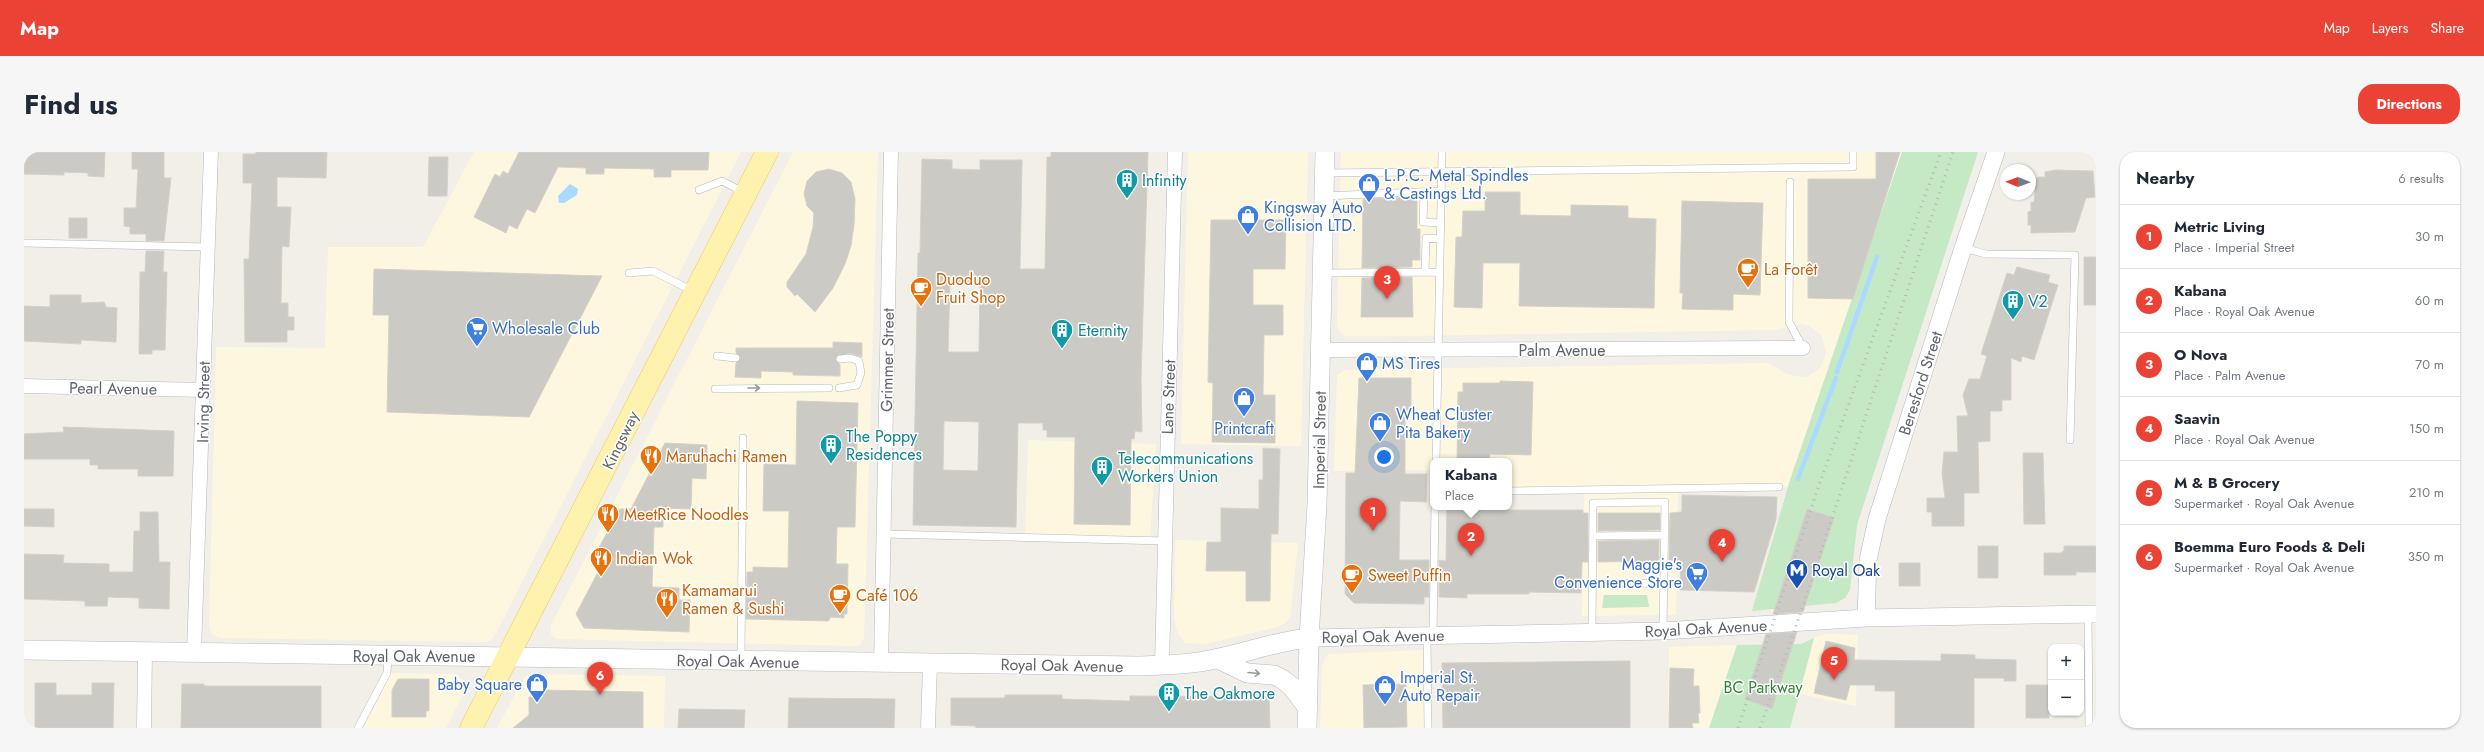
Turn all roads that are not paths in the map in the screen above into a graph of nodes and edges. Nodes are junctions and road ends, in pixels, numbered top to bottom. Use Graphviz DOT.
graph roads {
  1 [pos="211,152"];
  2 [pos="767,152"];
  3 [pos="891,152"];
  4 [pos="1175,152"];
  5 [pos="1325,152"];
  6 [pos="1442,152"];
  7 [pos="1853,152"];
  8 [pos="1996,152"];
  9 [pos="1324,172"];
  10 [pos="1441,172"];
  11 [pos="1790,182"];
  12 [pos="699,190"];
  13 [pos="1441,191"];
  14 [pos="1424,192"];
  15 [pos="746,193"];
  16 [pos="1324,196"];
  17 [pos="1440,223"];
  18 [pos="1440,239"];
  19 [pos="24,243"];
  20 [pos="208,247"];
  21 [pos="1963,248"];
  22 [pos="1322,272"];
  23 [pos="1425,272"];
  24 [pos="1440,272"];
  25 [pos="630,273"];
  26 [pos="695,292"];
  27 [pos="1803,348"];
  28 [pos="1321,350"];
  29 [pos="1438,351"];
  30 [pos="717,356"];
  31 [pos="736,358"];
  32 [pos="840,359"];
  33 [pos="24,386"];
  34 [pos="828,388"];
  35 [pos="840,388"];
  36 [pos="715,389"];
  37 [pos="203,390"];
  38 [pos="743,438"];
  39 [pos="2070,440"];
  40 [pos="1436,458"];
  41 [pos="1779,487"];
  42 [pos="1512,490"];
  43 [pos="1435,510"];
  44 [pos="883,534"];
  45 [pos="1664,535"];
  46 [pos="1593,536"];
  47 [pos="1165,542"];
  48 [pos="1664,583"];
  49 [pos="1592,584"];
  50 [pos="2092,614"];
  51 [pos="1866,618"];
  52 [pos="1663,631"];
  53 [pos="1592,632"];
  54 [pos="1430,634"];
  55 [pos="1309,638"];
  56 [pos="24,650"];
  57 [pos="145,652"];
  58 [pos="194,652"];
  59 [pos="388,657"];
  60 [pos="508,657"];
  61 [pos="1218,659"];
  62 [pos="741,661"];
  63 [pos="881,664"];
  64 [pos="930,664"];
  65 [pos="1162,665"];
  66 [pos="1307,707"];
  67 [pos="144,728"];
  68 [pos="358,728"];
  69 [pos="471,728"];
  70 [pos="928,728"];
  71 [pos="1307,728"];
  72 [pos="1428,728"];
  73 [pos="2089,728"];
  1 -- 20 [label="street, Irving Street"];
  2 -- 15 [label="main road, Kingsway"];
  3 -- 44 [label="street, Grimmer Street"];
  4 -- 47 [label="street, Lane Street"];
  5 -- 9 [label="main road, Imperial Street"];
  6 -- 10 [label="lane"];
  7 -- 10 [label="lane"];
  8 -- 21 [label="street, Beresford Street"];
  9 -- 10 [label="lane"];
  9 -- 16 [label="main road, Imperial Street"];
  10 -- 13 [label="lane"];
  11 -- 27 [label="lane"];
  12 -- 15 [label="lane"];
  13 -- 14 [label="lane"];
  13 -- 17 [label="lane"];
  14 -- 16 [label="lane"];
  14 -- 17 [label="lane"];
  15 -- 26 [label="main road, Kingsway"];
  16 -- 22 [label="main road, Imperial Street"];
  17 -- 18 [label="lane"];
  18 -- 23 [label="lane"];
  18 -- 24 [label="lane"];
  19 -- 20 [label="lane"];
  20 -- 37 [label="street, Irving Street"];
  21 -- 39 [label="lane"];
  21 -- 51 [label="street, Beresford Street"];
  22 -- 23 [label="lane"];
  22 -- 28 [label="main road, Imperial Street"];
  23 -- 24 [label="lane"];
  24 -- 29 [label="lane"];
  25 -- 26 [label="lane"];
  26 -- 60 [label="main road, Kingsway"];
  27 -- 29 [label="street, Palm Avenue"];
  28 -- 29 [label="street, Palm Avenue"];
  28 -- 55 [label="main road, Imperial Street"];
  29 -- 40 [label="lane"];
  30 -- 31 [label="lane"];
  32 -- 35 [label="lane"];
  33 -- 37 [label="street, Pearl Avenue"];
  36 -- 34 [label="lane, one-way"];
  37 -- 58 [label="street, Irving Street"];
  38 -- 62 [label="lane"];
  41 -- 42 [label="lane"];
  43 -- 54 [label="lane"];
  44 -- 47 [label="lane"];
  44 -- 63 [label="street, Grimmer Street"];
  45 -- 46 [label="lane"];
  45 -- 46 [label="lane"];
  45 -- 48 [label="lane"];
  46 -- 49 [label="lane"];
  47 -- 65 [label="street, Lane Street"];
  48 -- 49 [label="lane"];
  48 -- 52 [label="lane"];
  49 -- 53 [label="lane"];
  50 -- 51 [label="street, Royal Oak Avenue"];
  50 -- 73 [label="lane"];
  51 -- 52 [label="street, Royal Oak Avenue"];
  52 -- 53 [label="street, Royal Oak Avenue"];
  53 -- 54 [label="street, Royal Oak Avenue"];
  54 -- 55 [label="street, Royal Oak Avenue"];
  54 -- 72 [label="lane"];
  55 -- 61 [label="main road, Royal Oak Avenue"];
  55 -- 66 [label="main road, Imperial Street"];
  56 -- 57 [label="main road, Royal Oak Avenue"];
  57 -- 58 [label="main road, Royal Oak Avenue"];
  57 -- 67 [label="street"];
  58 -- 59 [label="main road, Royal Oak Avenue"];
  59 -- 60 [label="main road, Royal Oak Avenue"];
  59 -- 68 [label="lane"];
  60 -- 62 [label="main road, Royal Oak Avenue"];
  60 -- 69 [label="main road, Kingsway"];
  61 -- 65 [label="main road, Royal Oak Avenue"];
  61 -- 66 [label="main road, one-way"];
  62 -- 63 [label="main road, Royal Oak Avenue"];
  63 -- 64 [label="main road, Royal Oak Avenue"];
  64 -- 65 [label="main road, Royal Oak Avenue"];
  64 -- 70 [label="street"];
  66 -- 71 [label="main road, Imperial Street"];
}
